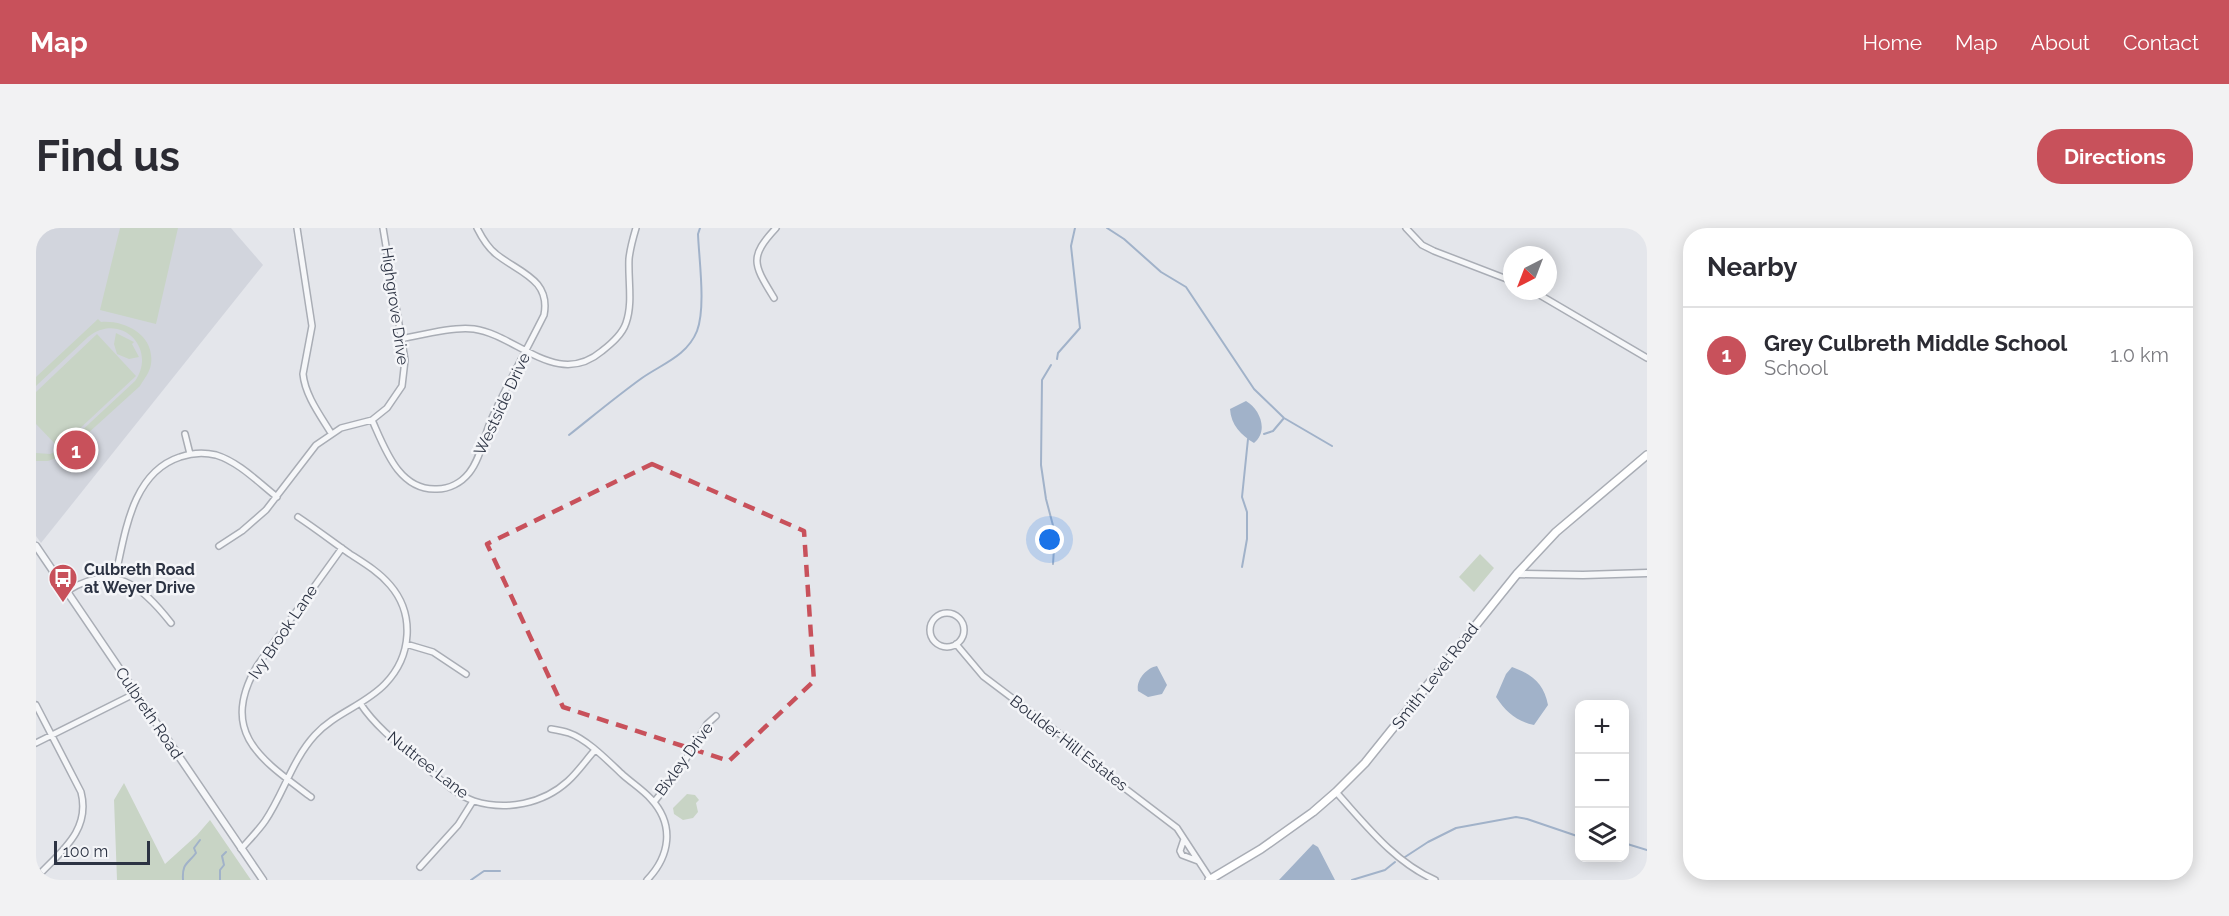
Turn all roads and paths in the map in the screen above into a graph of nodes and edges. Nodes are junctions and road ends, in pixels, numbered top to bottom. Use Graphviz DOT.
graph roads {
  1 [pos="297,228"];
  2 [pos="383,228"];
  3 [pos="477,228"];
  4 [pos="636,228"];
  5 [pos="776,228"];
  6 [pos="1406,228"];
  7 [pos="1503,278"];
  8 [pos="774,298"];
  9 [pos="1548,300"];
  10 [pos="401,339"];
  11 [pos="525,352"];
  12 [pos="1647,358"];
  13 [pos="372,420"];
  14 [pos="331,433"];
  15 [pos="185,434"];
  16 [pos="190,454"];
  17 [pos="1647,455"];
  18 [pos="277,497"];
  19 [pos="298,516"];
  20 [pos="36,546"];
  21 [pos="219,546"];
  22 [pos="342,548"];
  23 [pos="1647,573"];
  24 [pos="1517,574"];
  25 [pos="115,578"];
  26 [pos="67,591"];
  27 [pos="171,623"];
  28 [pos="406,644"];
  29 [pos="956,644"];
  30 [pos="466,674"];
  31 [pos="136,693"];
  32 [pos="360,703"];
  33 [pos="36,705"];
  34 [pos="716,716"];
  35 [pos="551,729"];
  36 [pos="52,735"];
  37 [pos="36,743"];
  38 [pos="595,750"];
  39 [pos="286,778"];
  40 [pos="1336,792"];
  41 [pos="311,797"];
  42 [pos="473,801"];
  43 [pos="654,802"];
  44 [pos="1184,839"];
  45 [pos="241,849"];
  46 [pos="1199,861"];
  47 [pos="420,867"];
  48 [pos="36,878"];
  49 [pos="263,880"];
  50 [pos="647,880"];
  51 [pos="1210,880"];
  52 [pos="1436,880"];
  1 -- 14 [label="street"];
  2 -- 10 [label="street, Highgrove Drive"];
  3 -- 11 [label="street, Westside Drive"];
  4 -- 11 [label="street"];
  5 -- 8 [label="street"];
  6 -- 7 [label="street"];
  9 -- 12 [label="street"];
  10 -- 11 [label="street"];
  10 -- 13 [label="street, Highgrove Drive"];
  11 -- 13 [label="street, Westside Drive"];
  13 -- 14 [label="street"];
  14 -- 18 [label="street"];
  15 -- 16 [label="street"];
  16 -- 18 [label="street"];
  16 -- 25 [label="street"];
  17 -- 24 [label="main road, Smith Level Road"];
  18 -- 21 [label="street"];
  19 -- 22 [label="street"];
  20 -- 26 [label="street, Culbreth Road"];
  22 -- 28 [label="street"];
  22 -- 39 [label="street, Ivy Brook Lane"];
  23 -- 24 [label="street"];
  24 -- 40 [label="main road, Smith Level Road"];
  25 -- 26 [label="street"];
  25 -- 27 [label="street"];
  26 -- 31 [label="street, Culbreth Road"];
  28 -- 30 [label="street"];
  28 -- 32 [label="street"];
  29 -- 29 [label="street, Boulder Hill Estates"];
  29 -- 44 [label="street, Boulder Hill Estates"];
  31 -- 36 [label="street"];
  31 -- 45 [label="street, Culbreth Road"];
  32 -- 39 [label="street"];
  32 -- 42 [label="street, Nuttree Lane"];
  33 -- 36 [label="street"];
  34 -- 43 [label="street, Bixley Drive"];
  35 -- 38 [label="street"];
  36 -- 37 [label="street"];
  36 -- 48 [label="street"];
  38 -- 42 [label="street, Nuttree Lane"];
  38 -- 43 [label="street"];
  39 -- 41 [label="street, Ivy Brook Lane"];
  39 -- 45 [label="street"];
  40 -- 51 [label="main road, Smith Level Road"];
  40 -- 52 [label="street"];
  42 -- 47 [label="street"];
  43 -- 50 [label="street"];
  44 -- 46 [label="street, Boulder Hill Estates"];
  44 -- 46 [label="street, Boulder Hill Estates"];
  45 -- 49 [label="street, Culbreth Road"];
  46 -- 51 [label="street, Boulder Hill Estates"];
}
